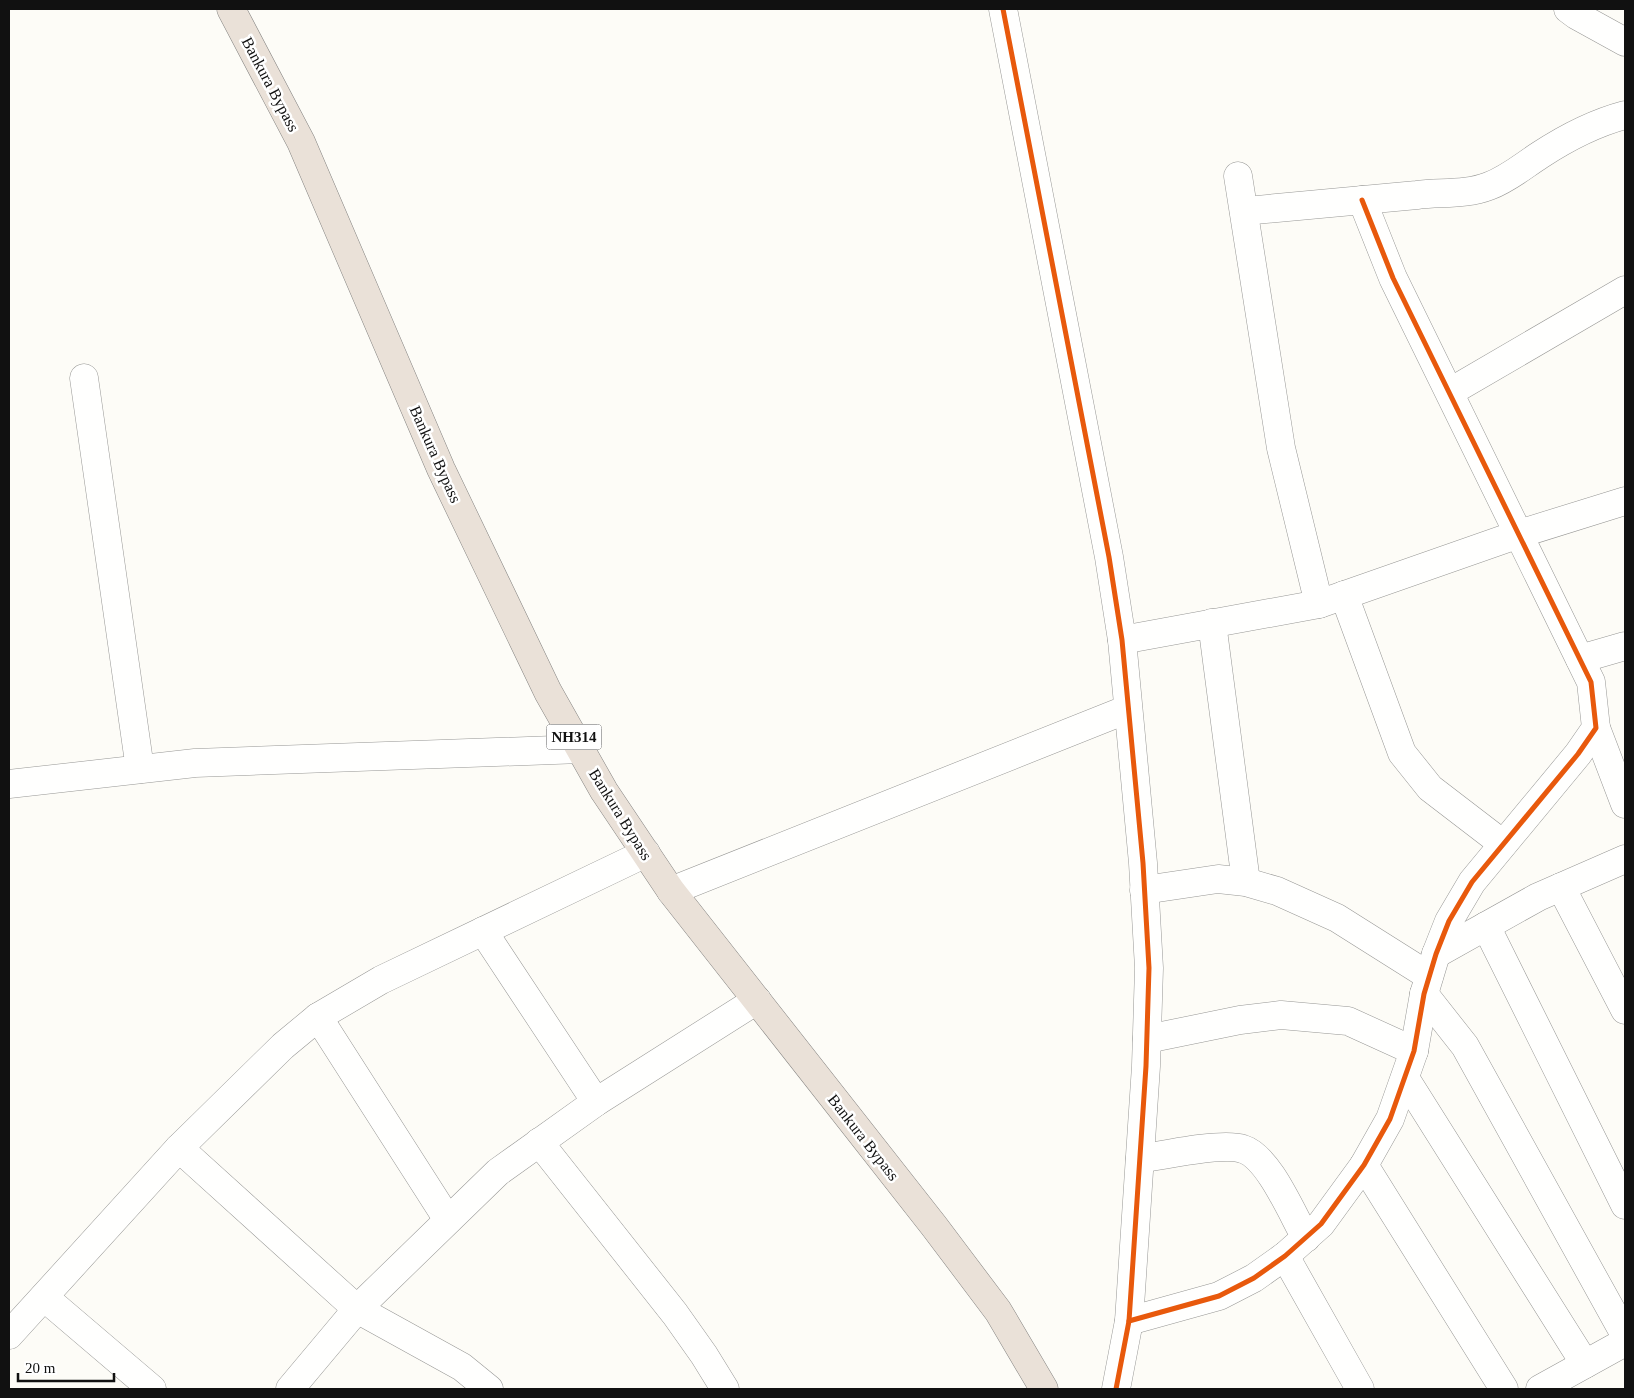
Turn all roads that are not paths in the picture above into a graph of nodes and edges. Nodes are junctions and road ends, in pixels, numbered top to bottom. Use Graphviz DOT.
graph roads {
  1 [pos="231,9"];
  2 [pos="1003,9"];
  3 [pos="1568,9"];
  4 [pos="1625,41"];
  5 [pos="1625,115"];
  6 [pos="1238,176"];
  7 [pos="1362,200"];
  8 [pos="1244,211"];
  9 [pos="1625,290"];
  10 [pos="84,378"];
  11 [pos="1450,392"];
  12 [pos="1625,501"];
  13 [pos="1519,534"];
  14 [pos="1332,599"];
  15 [pos="1212,623"];
  16 [pos="1122,640"];
  17 [pos="1625,646"];
  18 [pos="1580,659"];
  19 [pos="1128,709"];
  20 [pos="1596,728"];
  21 [pos="581,749"];
  22 [pos="140,769"];
  23 [pos="9,784"];
  24 [pos="1625,804"];
  25 [pos="1503,844"];
  26 [pos="646,853"];
  27 [pos="1625,858"];
  28 [pos="1246,882"];
  29 [pos="1561,887"];
  30 [pos="1144,890"];
  31 [pos="670,891"];
  32 [pos="1486,926"];
  33 [pos="482,931"];
  34 [pos="1430,975"];
  35 [pos="757,1000"];
  36 [pos="1625,1010"];
  37 [pos="318,1017"];
  38 [pos="1146,1039"];
  39 [pos="1414,1051"];
  40 [pos="1405,1078"];
  41 [pos="596,1102"];
  42 [pos="539,1142"];
  43 [pos="179,1148"];
  44 [pos="1140,1159"];
  45 [pos="1364,1165"];
  46 [pos="1625,1205"];
  47 [pos="448,1220"];
  48 [pos="1306,1238"];
  49 [pos="1285,1256"];
  50 [pos="44,1297"];
  51 [pos="357,1309"];
  52 [pos="1129,1321"];
  53 [pos="9,1335"];
  54 [pos="1625,1335"];
  55 [pos="1625,1342"];
  56 [pos="1585,1364"];
  57 [pos="152,1389"];
  58 [pos="290,1389"];
  59 [pos="489,1389"];
  60 [pos="724,1389"];
  61 [pos="1044,1389"];
  62 [pos="1116,1389"];
  63 [pos="1360,1389"];
  64 [pos="1504,1389"];
  65 [pos="1540,1389"];
  1 -- 21 [label="highway, Bankura Bypass / NH314"];
  2 -- 16 [label="street"];
  3 -- 4 [label="street"];
  5 -- 7 [label="street"];
  6 -- 8 [label="street"];
  7 -- 8 [label="street"];
  7 -- 11 [label="street"];
  8 -- 14 [label="street"];
  9 -- 11 [label="street"];
  10 -- 22 [label="street"];
  11 -- 13 [label="street"];
  12 -- 13 [label="street"];
  13 -- 14 [label="street"];
  13 -- 18 [label="street"];
  14 -- 15 [label="street"];
  14 -- 25 [label="street"];
  15 -- 16 [label="street"];
  15 -- 28 [label="street"];
  16 -- 19 [label="street"];
  17 -- 18 [label="street"];
  18 -- 20 [label="street"];
  19 -- 30 [label="street"];
  19 -- 31 [label="street"];
  20 -- 24 [label="street"];
  20 -- 25 [label="street"];
  21 -- 22 [label="street"];
  21 -- 26 [label="highway, Bankura Bypass / NH314"];
  22 -- 23 [label="street"];
  25 -- 34 [label="street"];
  26 -- 31 [label="highway, Bankura Bypass / NH314"];
  26 -- 33 [label="street"];
  27 -- 29 [label="street"];
  28 -- 30 [label="street"];
  28 -- 34 [label="street"];
  29 -- 32 [label="street"];
  29 -- 36 [label="street"];
  30 -- 38 [label="street"];
  31 -- 35 [label="highway, Bankura Bypass / NH314"];
  32 -- 34 [label="street"];
  32 -- 46 [label="street"];
  33 -- 37 [label="street"];
  33 -- 41 [label="street"];
  34 -- 39 [label="street"];
  34 -- 54 [label="street"];
  35 -- 41 [label="street"];
  35 -- 61 [label="highway, Bankura Bypass / NH314"];
  37 -- 43 [label="street"];
  37 -- 47 [label="street"];
  38 -- 39 [label="street"];
  38 -- 44 [label="street"];
  39 -- 40 [label="street"];
  40 -- 45 [label="street"];
  40 -- 56 [label="street"];
  41 -- 42 [label="street"];
  42 -- 47 [label="street"];
  42 -- 60 [label="street"];
  43 -- 50 [label="street"];
  43 -- 51 [label="street"];
  44 -- 48 [label="street"];
  44 -- 52 [label="street"];
  45 -- 48 [label="street"];
  45 -- 64 [label="street"];
  47 -- 51 [label="street"];
  48 -- 49 [label="street"];
  49 -- 52 [label="street"];
  49 -- 63 [label="street"];
  50 -- 53 [label="street"];
  50 -- 57 [label="street"];
  51 -- 58 [label="street"];
  51 -- 59 [label="street"];
  52 -- 62 [label="street"];
  55 -- 56 [label="street"];
  56 -- 65 [label="street"];
}
